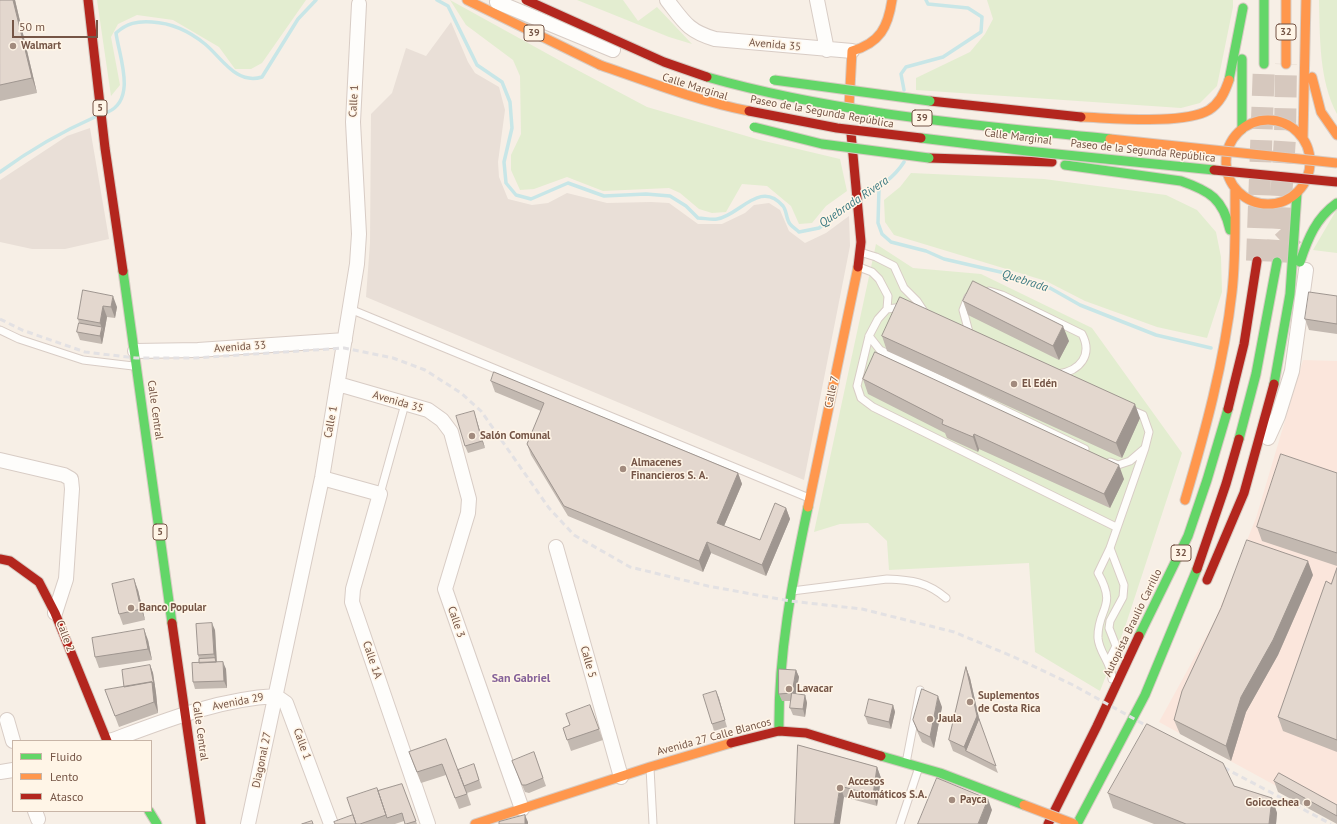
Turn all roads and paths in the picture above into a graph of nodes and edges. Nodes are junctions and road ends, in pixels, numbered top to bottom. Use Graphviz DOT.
graph roads {
  1 [pos="88,0"];
  2 [pos="467,0"];
  3 [pos="526,0"];
  4 [pos="667,0"];
  5 [pos="817,0"];
  6 [pos="892,0"];
  7 [pos="1264,0"];
  8 [pos="1286,0"];
  9 [pos="1306,0"];
  10 [pos="495,1"];
  11 [pos="359,4"];
  12 [pos="1243,4"];
  13 [pos="1306,36"];
  14 [pos="620,42"];
  15 [pos="827,50"];
  16 [pos="852,51"];
  17 [pos="1264,64"];
  18 [pos="1286,64"];
  19 [pos="600,65"];
  20 [pos="709,67"];
  21 [pos="761,77"];
  22 [pos="644,91"];
  23 [pos="1069,116"];
  24 [pos="849,117"];
  25 [pos="746,125"];
  26 [pos="1114,128"];
  27 [pos="1242,129"];
  28 [pos="1129,131"];
  29 [pos="1337,135"];
  30 [pos="1303,137"];
  31 [pos="1217,157"];
  32 [pos="1048,162"];
  33 [pos="1337,163"];
  34 [pos="1337,166"];
  35 [pos="1310,168"];
  36 [pos="1337,176"];
  37 [pos="1337,182"];
  38 [pos="1235,188"];
  39 [pos="1297,193"];
  40 [pos="1337,203"];
  41 [pos="860,252"];
  42 [pos="1257,261"];
  43 [pos="1234,262"];
  44 [pos="1277,262"];
  45 [pos="858,267"];
  46 [pos="1306,270"];
  47 [pos="1290,294"];
  48 [pos="350,309"];
  49 [pos="887,309"];
  50 [pos="927,316"];
  51 [pos="934,320"];
  52 [pos="0,330"];
  53 [pos="963,333"];
  54 [pos="869,336"];
  55 [pos="345,340"];
  56 [pos="135,351"];
  57 [pos="137,367"];
  58 [pos="1068,381"];
  59 [pos="338,384"];
  60 [pos="405,404"];
  61 [pos="1122,406"];
  62 [pos="451,432"];
  63 [pos="1145,448"];
  64 [pos="1090,452"];
  65 [pos="1104,458"];
  66 [pos="0,460"];
  67 [pos="322,478"];
  68 [pos="1122,486"];
  69 [pos="1130,489"];
  70 [pos="1244,493"];
  71 [pos="380,494"];
  72 [pos="809,498"];
  73 [pos="1182,509"];
  74 [pos="1116,526"];
  75 [pos="556,547"];
  76 [pos="1110,548"];
  77 [pos="0,559"];
  78 [pos="1166,560"];
  79 [pos="1203,588"];
  80 [pos="792,592"];
  81 [pos="946,598"];
  82 [pos="56,612"];
  83 [pos="1147,618"];
  84 [pos="1183,630"];
  85 [pos="1116,646"];
  86 [pos="1108,662"];
  87 [pos="920,690"];
  88 [pos="276,696"];
  89 [pos="1144,697"];
  90 [pos="185,713"];
  91 [pos="7,720"];
  92 [pos="779,731"];
  93 [pos="13,740"];
  94 [pos="107,740"];
  95 [pos="113,740"];
  96 [pos="1084,756"];
  97 [pos="906,763"];
  98 [pos="650,767"];
  99 [pos="919,767"];
  100 [pos="12,770"];
  101 [pos="0,772"];
  102 [pos="621,776"];
  103 [pos="522,809"];
  104 [pos="150,812"];
  105 [pos="497,820"];
  106 [pos="157,824"];
  107 [pos="201,824"];
  108 [pos="248,824"];
  109 [pos="331,824"];
  110 [pos="428,824"];
  111 [pos="475,824"];
  112 [pos="653,824"];
  113 [pos="900,824"];
  114 [pos="1048,824"];
  115 [pos="1076,824"];
  1 -- 56 [label="main road, Calle Central / 5"];
  2 -- 19 [label="main road, Paseo de la Segunda República / 39"];
  3 -- 14 [label="main road, Paseo de la Segunda República / 39, bridge"];
  4 -- 15 [label="street, Avenida 35"];
  5 -- 15 [label="street"];
  6 -- 16 [label="main road"];
  7 -- 17 [label="main road, 32"];
  8 -- 18 [label="main road, 32"];
  9 -- 13 [label="main road"];
  10 -- 24 [label="street, Calle Marginal"];
  11 -- 48 [label="street, Calle 1"];
  12 -- 23 [label="main road"];
  12 -- 27 [label="main road"];
  13 -- 29 [label="main road"];
  13 -- 30 [label="main road"];
  14 -- 20 [label="main road, bridge"];
  14 -- 33 [label="main road, Paseo de la Segunda República / 39, bridge"];
  15 -- 16 [label="street, Avenida 35"];
  16 -- 24 [label="main road, Calle 7"];
  19 -- 22 [label="main road, bridge"];
  19 -- 37 [label="main road, Paseo de la Segunda República / 39, bridge"];
  21 -- 23 [label="main road, bridge"];
  23 -- 26 [label="main road"];
  24 -- 31 [label="street, Calle Marginal"];
  24 -- 41 [label="main road, Calle 7"];
  25 -- 32 [label="main road, bridge"];
  27 -- 30 [label="main road"];
  27 -- 31 [label="main road"];
  28 -- 31 [label="main road"];
  30 -- 35 [label="main road"];
  31 -- 32 [label="main road"];
  31 -- 38 [label="main road"];
  32 -- 43 [label="main road"];
  34 -- 35 [label="street"];
  35 -- 36 [label="street"];
  35 -- 39 [label="main road"];
  38 -- 39 [label="main road"];
  38 -- 43 [label="main road"];
  39 -- 47 [label="main road"];
  40 -- 47 [label="main road"];
  41 -- 45 [label="main road, Calle 7"];
  41 -- 50 [label="lane"];
  42 -- 83 [label="main road, Autopista Braulio Carrillo / 32"];
  43 -- 73 [label="main road"];
  44 -- 89 [label="main road, 32"];
  45 -- 49 [label="lane"];
  45 -- 72 [label="main road, Calle 7"];
  46 -- 70 [label="street"];
  47 -- 70 [label="main road"];
  48 -- 55 [label="street, Calle 1"];
  48 -- 72 [label="lane"];
  49 -- 50 [label="lane"];
  49 -- 54 [label="lane"];
  50 -- 51 [label="lane"];
  52 -- 57 [label="lane"];
  53 -- 58 [label="lane"];
  54 -- 64 [label="lane"];
  54 -- 74 [label="lane"];
  55 -- 56 [label="street, Avenida 33"];
  55 -- 59 [label="street, Calle 1"];
  56 -- 57 [label="main road, Calle Central / 5"];
  57 -- 90 [label="main road, Calle Central / 5"];
  59 -- 60 [label="street, Avenida 35"];
  59 -- 67 [label="street, Calle 1"];
  60 -- 62 [label="street, Avenida 35"];
  60 -- 71 [label="lane"];
  61 -- 63 [label="lane"];
  62 -- 103 [label="street, Calle 3"];
  63 -- 65 [label="lane"];
  63 -- 69 [label="lane"];
  66 -- 82 [label="street, Calle 2"];
  67 -- 71 [label="street"];
  67 -- 88 [label="street, Calle 1"];
  68 -- 69 [label="lane"];
  69 -- 74 [label="lane"];
  70 -- 79 [label="main road"];
  71 -- 110 [label="street, Calle 1A"];
  72 -- 80 [label="main road, Calle 7"];
  74 -- 76 [label="lane"];
  75 -- 102 [label="street, Calle 5"];
  76 -- 85 [label="lane"];
  76 -- 86 [label="lane"];
  77 -- 82 [label="main road"];
  78 -- 83 [label="main road"];
  80 -- 81 [label="lane"];
  80 -- 92 [label="main road, Calle 7"];
  82 -- 94 [label="main road, Calle 2"];
  83 -- 85 [label="lane"];
  83 -- 96 [label="main road, Autopista Braulio Carrillo / 32"];
  84 -- 89 [label="main road"];
  85 -- 86 [label="lane"];
  86 -- 96 [label="lane"];
  87 -- 97 [label="lane"];
  88 -- 90 [label="street, Avenida 29"];
  88 -- 108 [label="street, Diagonal 27"];
  88 -- 109 [label="street, Calle 1"];
  89 -- 115 [label="main road, 32"];
  90 -- 95 [label="street, Avenida 29"];
  90 -- 107 [label="main road, Calle Central / 5"];
  91 -- 93 [label="street"];
  92 -- 97 [label="main road, Avenida 27 Calle Blancos"];
  92 -- 98 [label="main road, Avenida 27 Calle Blancos"];
  96 -- 114 [label="main road, Autopista Braulio Carrillo / 32"];
  97 -- 99 [label="main road, Avenida 27 Calle Blancos"];
  98 -- 102 [label="main road, Avenida 27 Calle Blancos"];
  98 -- 112 [label="lane"];
  99 -- 113 [label="lane"];
  99 -- 115 [label="main road, Avenida 27 Calle Blancos, bridge"];
  100 -- 101 [label="street"];
  102 -- 103 [label="main road, Avenida 27 Calle Blancos"];
  103 -- 105 [label="main road, Avenida 27 Calle Blancos"];
  104 -- 106 [label="main road"];
  105 -- 111 [label="main road, Avenida 27 Calle Blancos"];
}
